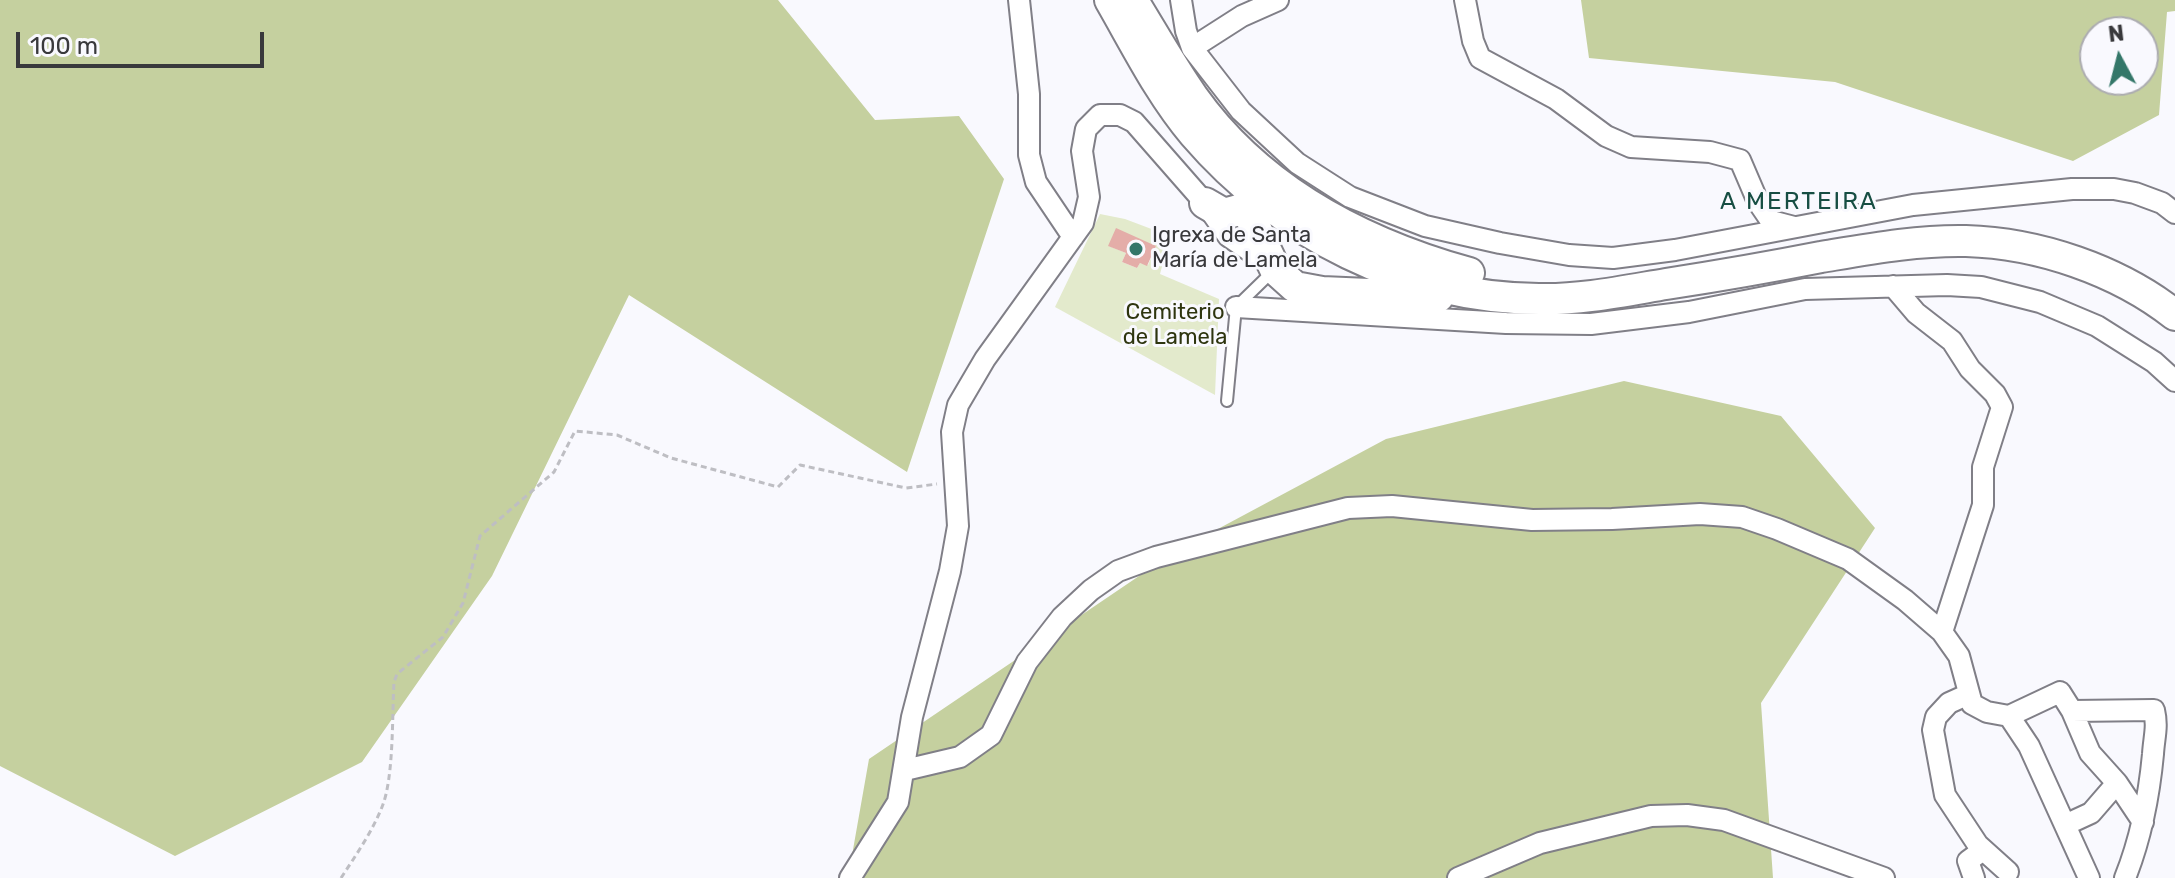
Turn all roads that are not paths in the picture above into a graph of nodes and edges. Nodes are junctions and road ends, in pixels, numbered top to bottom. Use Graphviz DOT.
graph roads {
  1 [pos="1019,0"];
  2 [pos="1110,0"];
  3 [pos="1133,0"];
  4 [pos="1160,0"];
  5 [pos="1181,0"];
  6 [pos="1278,0"];
  7 [pos="1465,0"];
  8 [pos="1192,48"];
  9 [pos="1178,87"];
  10 [pos="1254,196"];
  11 [pos="1205,203"];
  12 [pos="2175,213"];
  13 [pos="1796,227"];
  14 [pos="1073,237"];
  15 [pos="1349,247"];
  16 [pos="1275,269"];
  17 [pos="1484,286"];
  18 [pos="1893,286"];
  19 [pos="2175,299"];
  20 [pos="1324,302"];
  21 [pos="1236,307"];
  22 [pos="2175,315"];
  23 [pos="2175,381"];
  24 [pos="1227,401"];
  25 [pos="1942,632"];
  26 [pos="1969,694"];
  27 [pos="2072,711"];
  28 [pos="2009,716"];
  29 [pos="905,770"];
  30 [pos="2117,783"];
  31 [pos="2143,822"];
  32 [pos="2065,825"];
  33 [pos="1983,850"];
  34 [pos="2008,872"];
  35 [pos="850,878"];
  36 [pos="1458,878"];
  37 [pos="1884,878"];
  38 [pos="1974,878"];
  39 [pos="2089,878"];
  40 [pos="2125,878"];
  1 -- 14 [label="street"];
  2 -- 9 [label="main road"];
  3 -- 9 [label="main road"];
  4 -- 9 [label="main road"];
  5 -- 8 [label="street"];
  6 -- 8 [label="street"];
  7 -- 13 [label="street"];
  8 -- 13 [label="street"];
  9 -- 10 [label="main road"];
  9 -- 17 [label="main road"];
  10 -- 11 [label="main road"];
  10 -- 15 [label="main road"];
  10 -- 16 [label="main road"];
  11 -- 14 [label="street"];
  11 -- 16 [label="street"];
  12 -- 13 [label="street"];
  14 -- 29 [label="street"];
  15 -- 17 [label="main road"];
  15 -- 20 [label="main road"];
  16 -- 20 [label="main road"];
  16 -- 21 [label="lane"];
  17 -- 19 [label="main road"];
  17 -- 20 [label="main road"];
  17 -- 22 [label="main road"];
  18 -- 20 [label="street"];
  18 -- 23 [label="street"];
  18 -- 25 [label="street"];
  20 -- 21 [label="street"];
  21 -- 24 [label="lane"];
  25 -- 26 [label="street"];
  25 -- 29 [label="street"];
  26 -- 28 [label="street"];
  26 -- 33 [label="street"];
  27 -- 28 [label="street"];
  27 -- 30 [label="street"];
  27 -- 31 [label="street"];
  28 -- 32 [label="street"];
  29 -- 35 [label="street"];
  30 -- 31 [label="street"];
  30 -- 32 [label="street"];
  31 -- 40 [label="street"];
  32 -- 39 [label="street"];
  33 -- 34 [label="street"];
  33 -- 38 [label="street"];
  36 -- 37 [label="street"];
}
